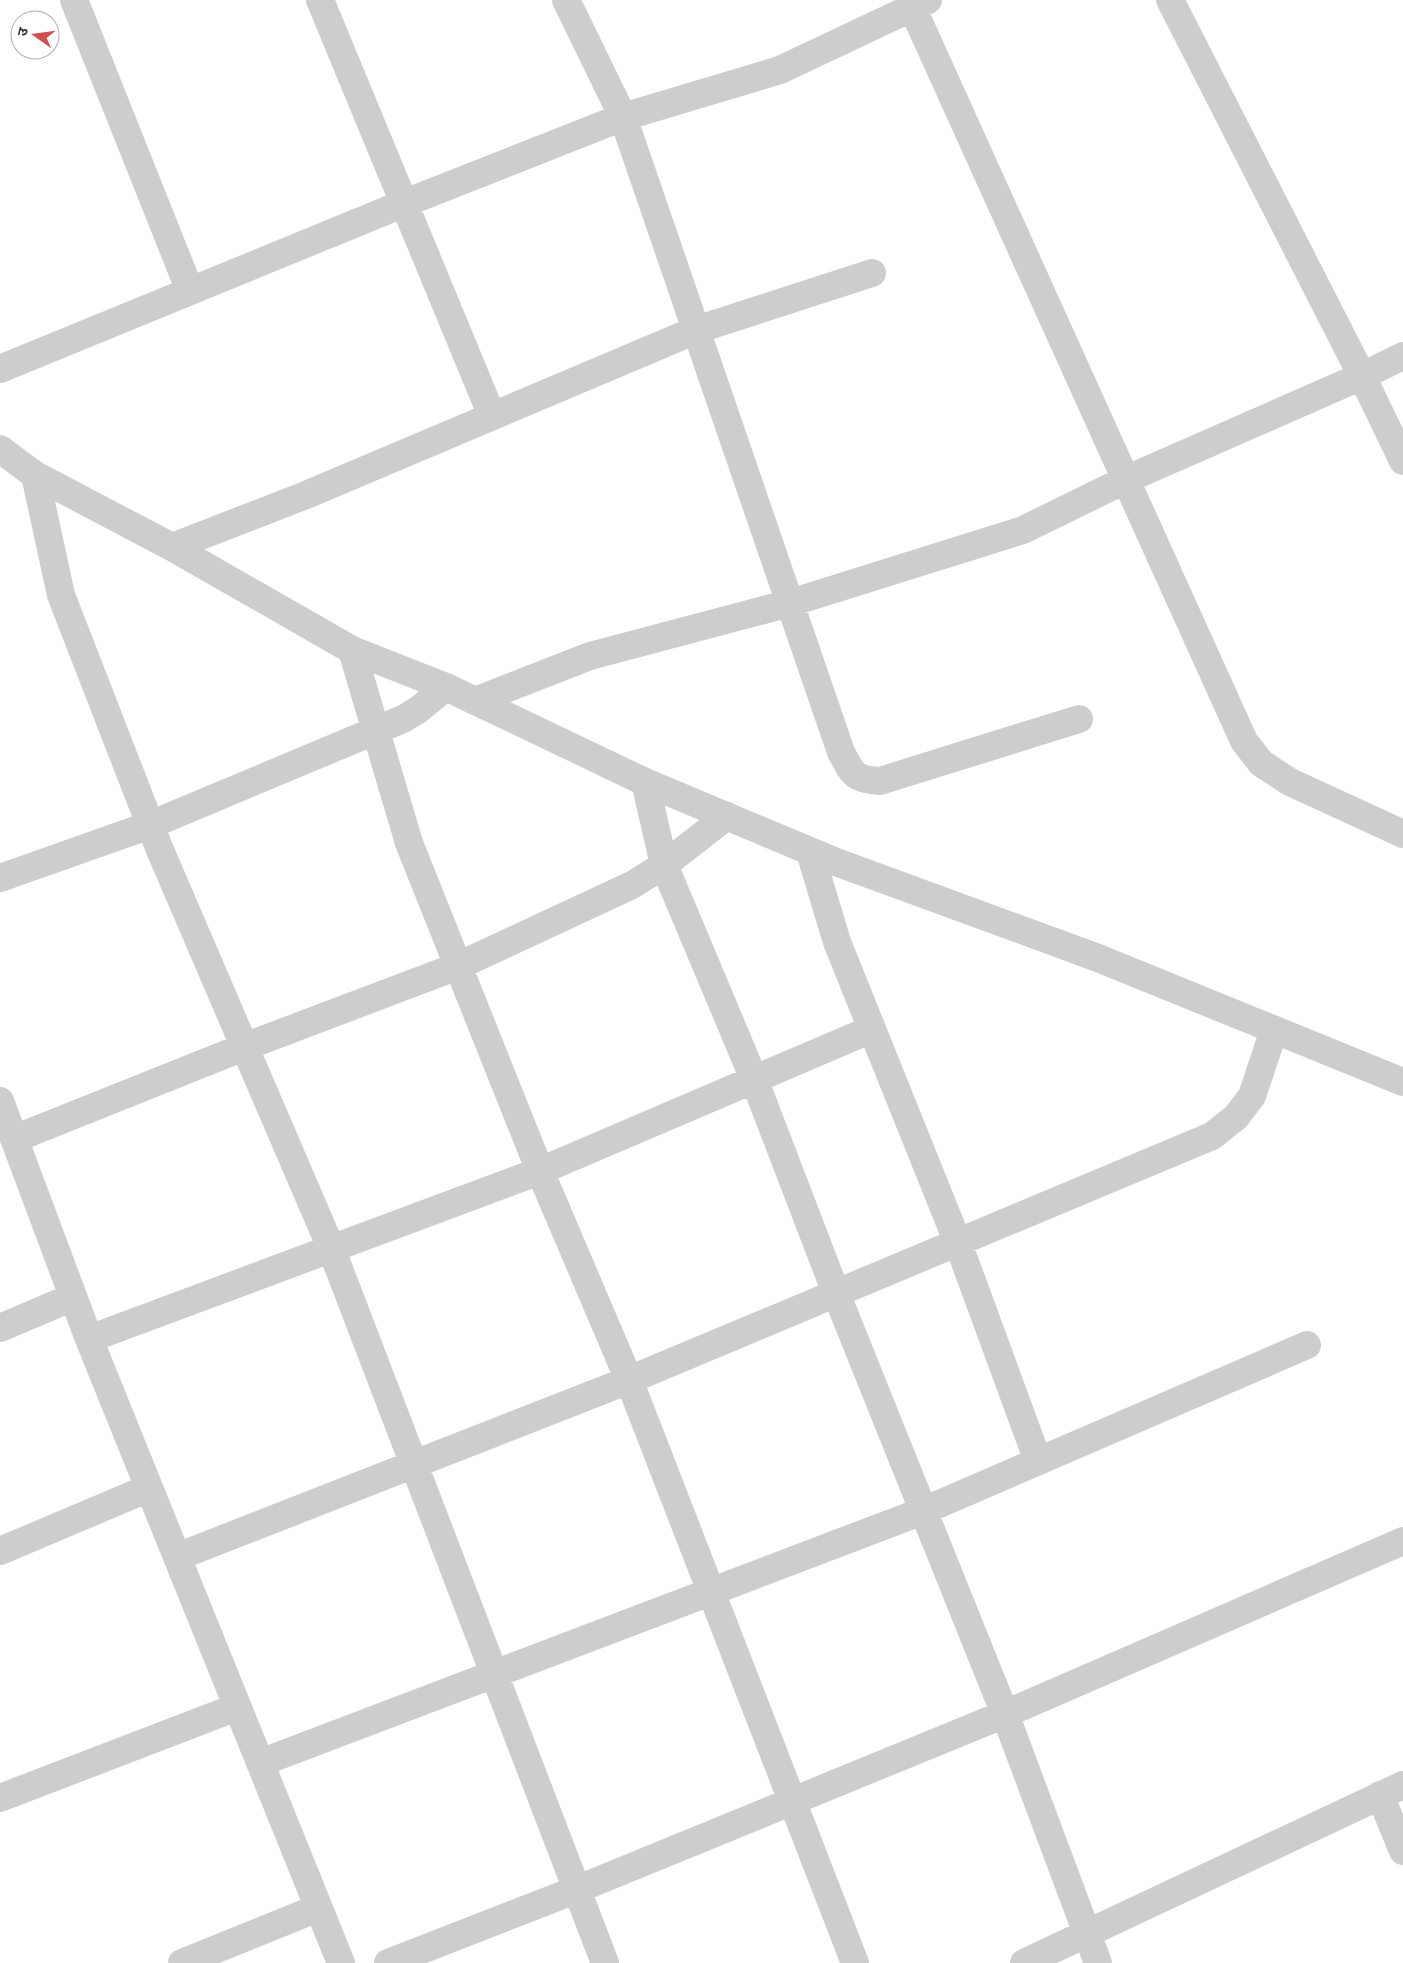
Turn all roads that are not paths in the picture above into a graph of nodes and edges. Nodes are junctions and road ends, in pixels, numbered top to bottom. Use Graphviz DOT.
graph roads {
  1 [pos="74,0"];
  2 [pos="320,0"];
  3 [pos="566,0"];
  4 [pos="1170,0"];
  5 [pos="920,4"];
  6 [pos="623,117"];
  7 [pos="405,202"];
  8 [pos="872,273"];
  9 [pos="190,291"];
  10 [pos="696,330"];
  11 [pos="1403,356"];
  12 [pos="0,369"];
  13 [pos="1362,376"];
  14 [pos="492,416"];
  15 [pos="0,449"];
  16 [pos="1403,461"];
  17 [pos="35,475"];
  18 [pos="1125,480"];
  19 [pos="172,547"];
  20 [pos="790,602"];
  21 [pos="352,650"];
  22 [pos="446,687"];
  23 [pos="475,701"];
  24 [pos="1079,719"];
  25 [pos="376,730"];
  26 [pos="645,782"];
  27 [pos="727,816"];
  28 [pos="150,825"];
  29 [pos="1403,834"];
  30 [pos="810,852"];
  31 [pos="664,865"];
  32 [pos="0,878"];
  33 [pos="458,966"];
  34 [pos="872,1028"];
  35 [pos="1274,1030"];
  36 [pos="244,1047"];
  37 [pos="754,1079"];
  38 [pos="1403,1082"];
  39 [pos="0,1101"];
  40 [pos="14,1139"];
  41 [pos="540,1171"];
  42 [pos="958,1243"];
  43 [pos="331,1248"];
  44 [pos="836,1293"];
  45 [pos="73,1297"];
  46 [pos="0,1328"];
  47 [pos="89,1339"];
  48 [pos="1307,1346"];
  49 [pos="629,1380"];
  50 [pos="1038,1461"];
  51 [pos="414,1462"];
  52 [pos="149,1488"];
  53 [pos="924,1511"];
  54 [pos="1403,1541"];
  55 [pos="0,1551"];
  56 [pos="177,1557"];
  57 [pos="712,1591"];
  58 [pos="493,1674"];
  59 [pos="237,1707"];
  60 [pos="1005,1714"];
  61 [pos="260,1763"];
  62 [pos="1392,1790"];
  63 [pos="0,1798"];
  64 [pos="792,1801"];
  65 [pos="1403,1851"];
  66 [pos="578,1889"];
  67 [pos="318,1908"];
  68 [pos="1088,1934"];
  69 [pos="182,1963"];
  70 [pos="341,1963"];
  71 [pos="388,1963"];
  72 [pos="605,1963"];
  73 [pos="855,1963"];
  74 [pos="1024,1963"];
  75 [pos="1098,1963"];
  1 -- 9 [label="street"];
  2 -- 7 [label="street"];
  3 -- 6 [label="street"];
  4 -- 13 [label="street"];
  5 -- 6 [label="street"];
  5 -- 18 [label="street"];
  6 -- 7 [label="street"];
  6 -- 10 [label="street"];
  7 -- 9 [label="street"];
  7 -- 14 [label="street"];
  8 -- 10 [label="street"];
  9 -- 12 [label="street"];
  10 -- 14 [label="street"];
  10 -- 20 [label="street"];
  11 -- 13 [label="street"];
  13 -- 16 [label="street"];
  13 -- 18 [label="street"];
  14 -- 19 [label="street"];
  15 -- 17 [label="street"];
  17 -- 19 [label="street"];
  17 -- 28 [label="street"];
  18 -- 20 [label="street"];
  18 -- 29 [label="street"];
  19 -- 21 [label="street"];
  20 -- 23 [label="street"];
  20 -- 24 [label="street"];
  21 -- 22 [label="street"];
  21 -- 25 [label="street"];
  22 -- 23 [label="street"];
  22 -- 25 [label="street"];
  23 -- 26 [label="street"];
  25 -- 28 [label="street"];
  25 -- 33 [label="street"];
  26 -- 27 [label="street"];
  26 -- 31 [label="street"];
  27 -- 30 [label="street"];
  27 -- 31 [label="street"];
  28 -- 32 [label="street"];
  28 -- 36 [label="street"];
  30 -- 34 [label="street"];
  30 -- 35 [label="street"];
  31 -- 33 [label="street"];
  31 -- 37 [label="street"];
  33 -- 36 [label="street"];
  33 -- 41 [label="street"];
  34 -- 37 [label="street"];
  34 -- 42 [label="street"];
  35 -- 38 [label="street"];
  35 -- 42 [label="street"];
  36 -- 40 [label="street"];
  36 -- 43 [label="street"];
  37 -- 41 [label="street"];
  37 -- 44 [label="street"];
  39 -- 40 [label="street"];
  40 -- 45 [label="street"];
  41 -- 43 [label="street"];
  41 -- 49 [label="street"];
  42 -- 44 [label="street"];
  42 -- 50 [label="street"];
  43 -- 47 [label="street"];
  43 -- 51 [label="street"];
  44 -- 49 [label="street"];
  44 -- 53 [label="street"];
  45 -- 46 [label="street"];
  45 -- 47 [label="street"];
  47 -- 52 [label="street"];
  48 -- 50 [label="street"];
  49 -- 51 [label="street"];
  49 -- 57 [label="street"];
  50 -- 53 [label="street"];
  51 -- 56 [label="street"];
  51 -- 58 [label="street"];
  52 -- 55 [label="street"];
  52 -- 56 [label="street"];
  53 -- 57 [label="street"];
  53 -- 60 [label="street"];
  54 -- 60 [label="street"];
  56 -- 59 [label="street"];
  57 -- 58 [label="street"];
  57 -- 64 [label="street"];
  58 -- 61 [label="street"];
  58 -- 66 [label="street"];
  59 -- 61 [label="street"];
  59 -- 63 [label="street"];
  60 -- 64 [label="street"];
  60 -- 68 [label="street"];
  61 -- 67 [label="street"];
  62 -- 65 [label="street"];
  62 -- 68 [label="street"];
  64 -- 66 [label="street"];
  64 -- 73 [label="street"];
  66 -- 71 [label="street"];
  66 -- 72 [label="street"];
  67 -- 69 [label="street"];
  67 -- 70 [label="street"];
  68 -- 74 [label="street"];
  68 -- 75 [label="street"];
}
